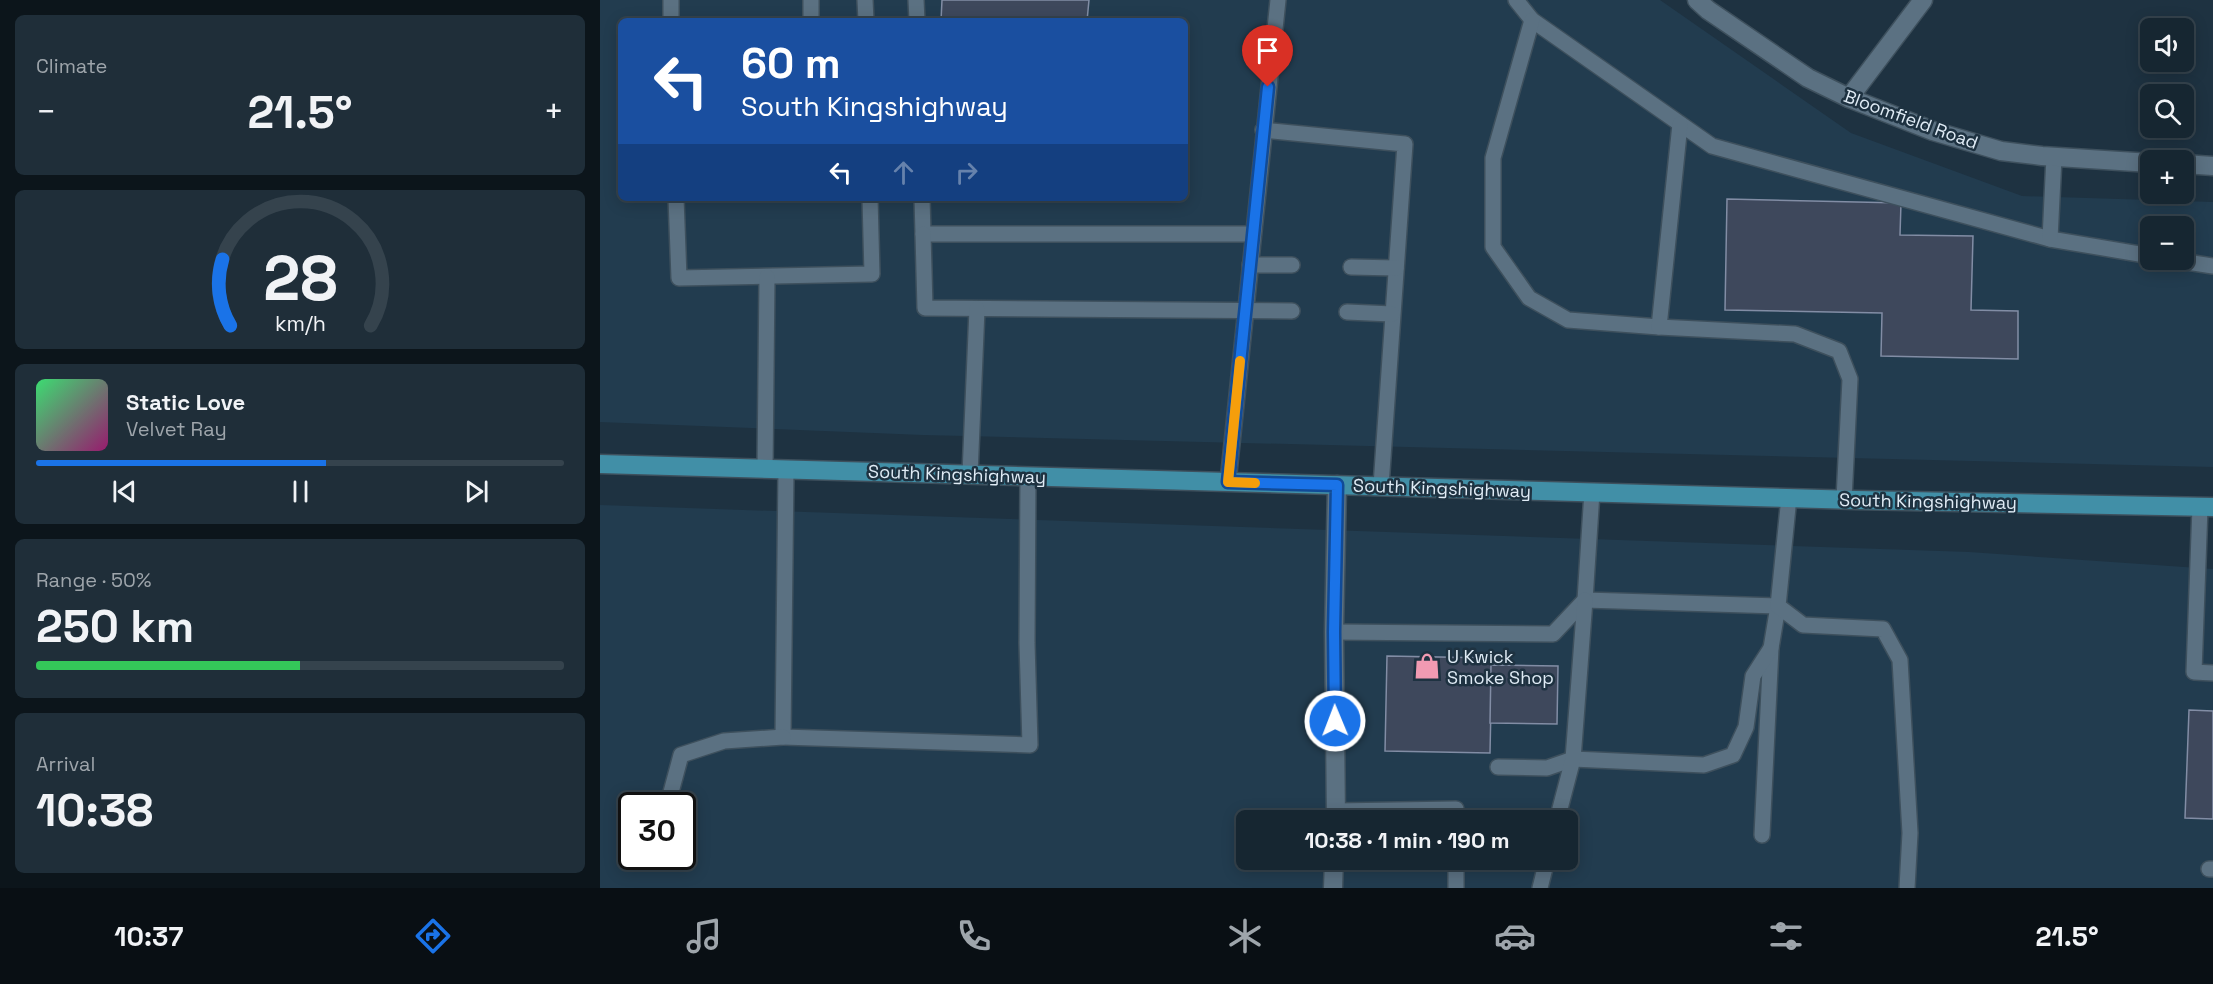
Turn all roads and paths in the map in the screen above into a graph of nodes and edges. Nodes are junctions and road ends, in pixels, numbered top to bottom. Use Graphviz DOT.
graph roads {
  1 [pos="670,0"];
  2 [pos="811,0"];
  3 [pos="865,0"];
  4 [pos="916,0"];
  5 [pos="1516,0"];
  6 [pos="1697,0"];
  7 [pos="1923,0"];
  8 [pos="1276,1"];
  9 [pos="671,18"];
  10 [pos="812,18"];
  11 [pos="866,18"];
  12 [pos="917,18"];
  13 [pos="1532,20"];
  14 [pos="1849,98"];
  15 [pos="1680,124"];
  16 [pos="1263,130"];
  17 [pos="2054,157"];
  18 [pos="2140,161"];
  19 [pos="2194,165"];
  20 [pos="2213,166"];
  21 [pos="676,201"];
  22 [pos="870,201"];
  23 [pos="922,201"];
  24 [pos="923,234"];
  25 [pos="1253,234"];
  26 [pos="2050,238"];
  27 [pos="2140,254"];
  28 [pos="2194,263"];
  29 [pos="1250,265"];
  30 [pos="1292,265"];
  31 [pos="2213,266"];
  32 [pos="1351,267"];
  33 [pos="1396,268"];
  34 [pos="767,277"];
  35 [pos="976,309"];
  36 [pos="1244,310"];
  37 [pos="1292,311"];
  38 [pos="1347,312"];
  39 [pos="1392,314"];
  40 [pos="1659,327"];
  41 [pos="600,464"];
  42 [pos="765,469"];
  43 [pos="786,469"];
  44 [pos="970,474"];
  45 [pos="1028,476"];
  46 [pos="1228,482"];
  47 [pos="1337,485"];
  48 [pos="1381,486"];
  49 [pos="1592,492"];
  50 [pos="1789,497"];
  51 [pos="1844,499"];
  52 [pos="2206,507"];
  53 [pos="1585,600"];
  54 [pos="1778,606"];
  55 [pos="1334,632"];
  56 [pos="1771,648"];
  57 [pos="2213,673"];
  58 [pos="783,737"];
  59 [pos="1573,759"];
  60 [pos="1498,767"];
  61 [pos="671,792"];
  62 [pos="1336,810"];
  63 [pos="1439,810"];
  64 [pos="1456,810"];
  65 [pos="1560,810"];
  66 [pos="1762,836"];
  67 [pos="1333,870"];
  68 [pos="1456,870"];
  69 [pos="1544,870"];
  70 [pos="1332,888"];
  71 [pos="1456,888"];
  72 [pos="1540,888"];
  73 [pos="1907,888"];
  1 -- 9 [label="lane"];
  2 -- 10 [label="lane"];
  3 -- 11 [label="lane"];
  4 -- 12 [label="lane"];
  5 -- 13 [label="lane"];
  6 -- 14 [label="street, Bloomfield Road"];
  7 -- 14 [label="street"];
  8 -- 16 [label="lane"];
  13 -- 15 [label="lane"];
  13 -- 40 [label="lane"];
  14 -- 17 [label="street, Bloomfield Road"];
  15 -- 26 [label="lane"];
  15 -- 40 [label="lane"];
  16 -- 25 [label="lane"];
  16 -- 33 [label="lane"];
  17 -- 18 [label="street, Bloomfield Road"];
  17 -- 26 [label="lane"];
  19 -- 20 [label="street"];
  21 -- 34 [label="lane"];
  22 -- 34 [label="lane"];
  23 -- 24 [label="lane"];
  24 -- 25 [label="lane"];
  24 -- 35 [label="lane"];
  25 -- 29 [label="lane"];
  26 -- 27 [label="lane"];
  28 -- 31 [label="lane"];
  29 -- 30 [label="lane"];
  29 -- 36 [label="lane"];
  32 -- 33 [label="lane"];
  33 -- 39 [label="lane"];
  34 -- 42 [label="lane"];
  35 -- 36 [label="lane"];
  35 -- 44 [label="lane"];
  36 -- 37 [label="lane"];
  36 -- 46 [label="lane"];
  38 -- 39 [label="lane"];
  39 -- 48 [label="lane"];
  40 -- 51 [label="lane"];
  41 -- 42 [label="main road, South Kingshighway"];
  42 -- 43 [label="main road, South Kingshighway"];
  43 -- 44 [label="main road, South Kingshighway"];
  43 -- 58 [label="lane"];
  44 -- 45 [label="main road, South Kingshighway"];
  45 -- 46 [label="main road, South Kingshighway"];
  45 -- 58 [label="lane"];
  46 -- 47 [label="main road, South Kingshighway"];
  47 -- 48 [label="main road, South Kingshighway"];
  47 -- 55 [label="street"];
  48 -- 49 [label="main road, South Kingshighway"];
  49 -- 50 [label="main road, South Kingshighway"];
  49 -- 53 [label="lane"];
  50 -- 51 [label="main road, South Kingshighway"];
  50 -- 54 [label="lane"];
  51 -- 52 [label="main road, South Kingshighway"];
  52 -- 57 [label="lane"];
  53 -- 54 [label="lane"];
  53 -- 55 [label="lane"];
  53 -- 59 [label="lane"];
  54 -- 56 [label="lane"];
  54 -- 73 [label="lane"];
  55 -- 62 [label="street"];
  56 -- 59 [label="lane"];
  56 -- 66 [label="lane"];
  58 -- 61 [label="lane"];
  59 -- 60 [label="lane"];
  59 -- 65 [label="lane"];
  63 -- 64 [label="lane"];
  67 -- 70 [label="street"];
  68 -- 71 [label="lane"];
  69 -- 72 [label="lane"];
}
